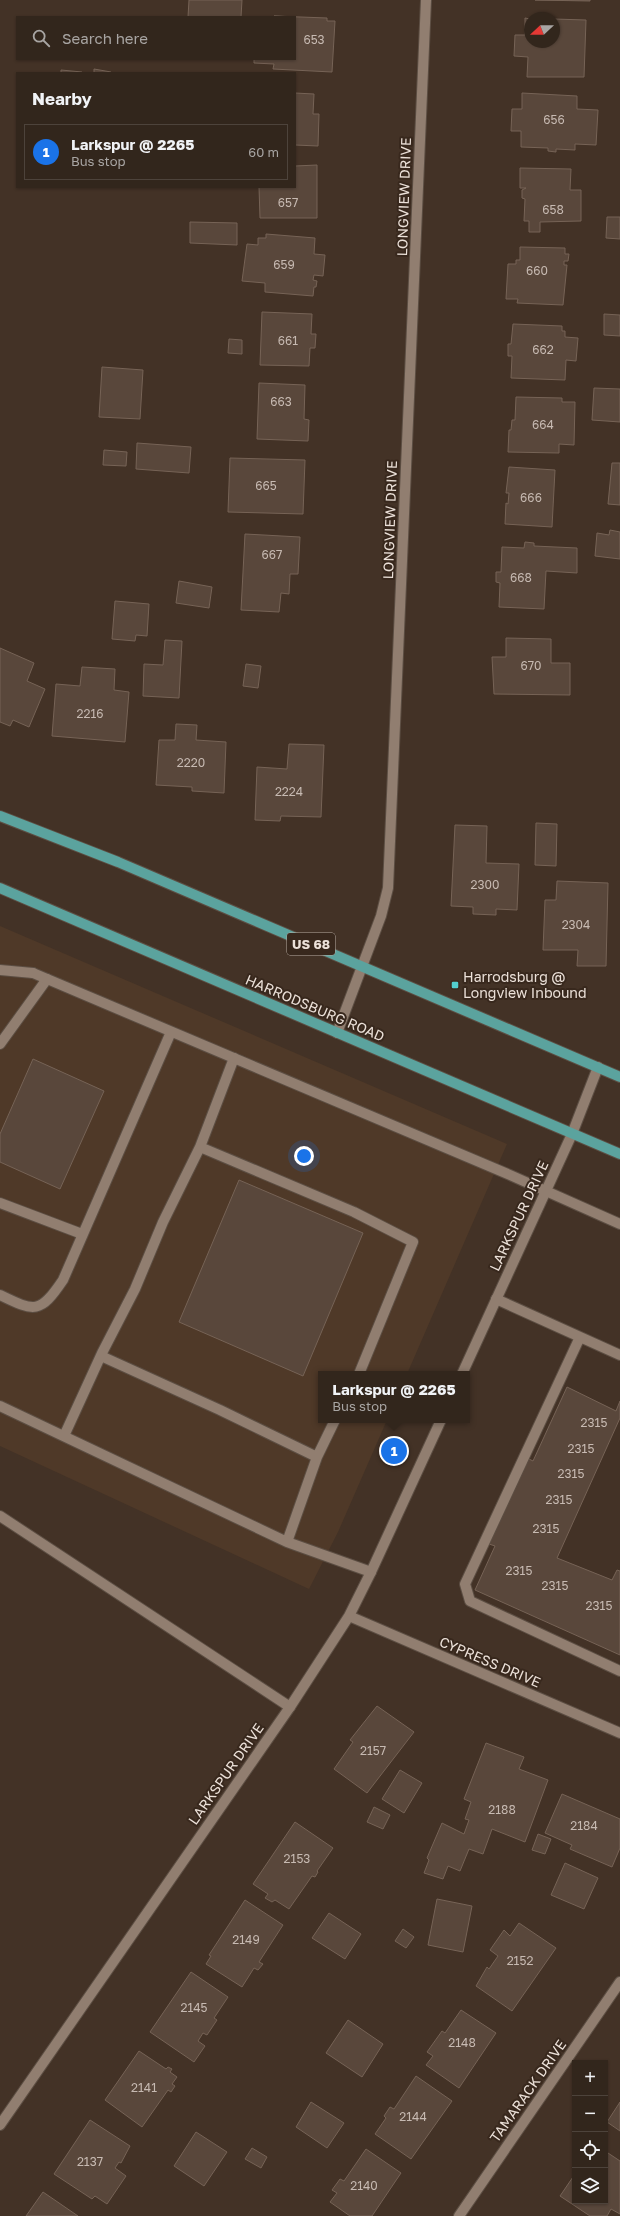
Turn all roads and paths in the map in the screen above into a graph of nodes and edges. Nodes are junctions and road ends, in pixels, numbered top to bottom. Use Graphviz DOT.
graph roads {
  1 [pos="426,0"];
  2 [pos="0,816"];
  3 [pos="0,888"];
  4 [pos="362,966"];
  5 [pos="0,970"];
  6 [pos="47,979"];
  7 [pos="171,1032"];
  8 [pos="336,1033"];
  9 [pos="0,1044"];
  10 [pos="234,1058"];
  11 [pos="598,1067"];
  12 [pos="620,1077"];
  13 [pos="572,1134"];
  14 [pos="200,1147"];
  15 [pos="620,1154"];
  16 [pos="546,1192"];
  17 [pos="0,1203"];
  18 [pos="620,1224"];
  19 [pos="82,1234"];
  20 [pos="0,1295"];
  21 [pos="496,1299"];
  22 [pos="580,1337"];
  23 [pos="620,1355"];
  24 [pos="101,1356"];
  25 [pos="360,1371"];
  26 [pos="463,1371"];
  27 [pos="0,1406"];
  28 [pos="334,1423"];
  29 [pos="440,1423"];
  30 [pos="64,1436"];
  31 [pos="317,1457"];
  32 [pos="0,1516"];
  33 [pos="288,1542"];
  34 [pos="372,1572"];
  35 [pos="349,1616"];
  36 [pos="620,1671"];
  37 [pos="290,1707"];
  38 [pos="620,1733"];
  39 [pos="620,1982"];
  40 [pos="0,2125"];
  41 [pos="459,2216"];
  1 -- 4 [label="street, LONGVIEW DRIVE"];
  2 -- 4 [label="main road, US 68"];
  3 -- 8 [label="main road, HARRODSBURG ROAD"];
  4 -- 8 [label="street, LONGVIEW DRIVE"];
  4 -- 11 [label="main road, US 68"];
  5 -- 6 [label="street"];
  6 -- 7 [label="street"];
  6 -- 9 [label="street"];
  7 -- 10 [label="street"];
  7 -- 19 [label="street"];
  8 -- 13 [label="main road, HARRODSBURG ROAD"];
  10 -- 14 [label="street"];
  10 -- 16 [label="street"];
  11 -- 12 [label="main road, US 68"];
  11 -- 13 [label="street, LARKSPUR DRIVE"];
  13 -- 15 [label="main road, HARRODSBURG ROAD"];
  13 -- 16 [label="street, LARKSPUR DRIVE"];
  14 -- 24 [label="street"];
  14 -- 25 [label="street"];
  16 -- 18 [label="street"];
  16 -- 21 [label="street, LARKSPUR DRIVE"];
  17 -- 19 [label="street"];
  19 -- 20 [label="street"];
  21 -- 22 [label="street"];
  21 -- 26 [label="street, LARKSPUR DRIVE"];
  22 -- 23 [label="street"];
  22 -- 36 [label="street"];
  24 -- 30 [label="street"];
  24 -- 31 [label="street"];
  27 -- 30 [label="street"];
  28 -- 31 [label="street"];
  29 -- 34 [label="street, LARKSPUR DRIVE"];
  30 -- 33 [label="street"];
  31 -- 33 [label="street"];
  32 -- 37 [label="street"];
  33 -- 34 [label="street"];
  34 -- 35 [label="street, LARKSPUR DRIVE"];
  35 -- 37 [label="street, LARKSPUR DRIVE"];
  35 -- 38 [label="street, CYPRESS DRIVE"];
  37 -- 40 [label="street, LARKSPUR DRIVE"];
  39 -- 41 [label="street, TAMARACK DRIVE"];
}
